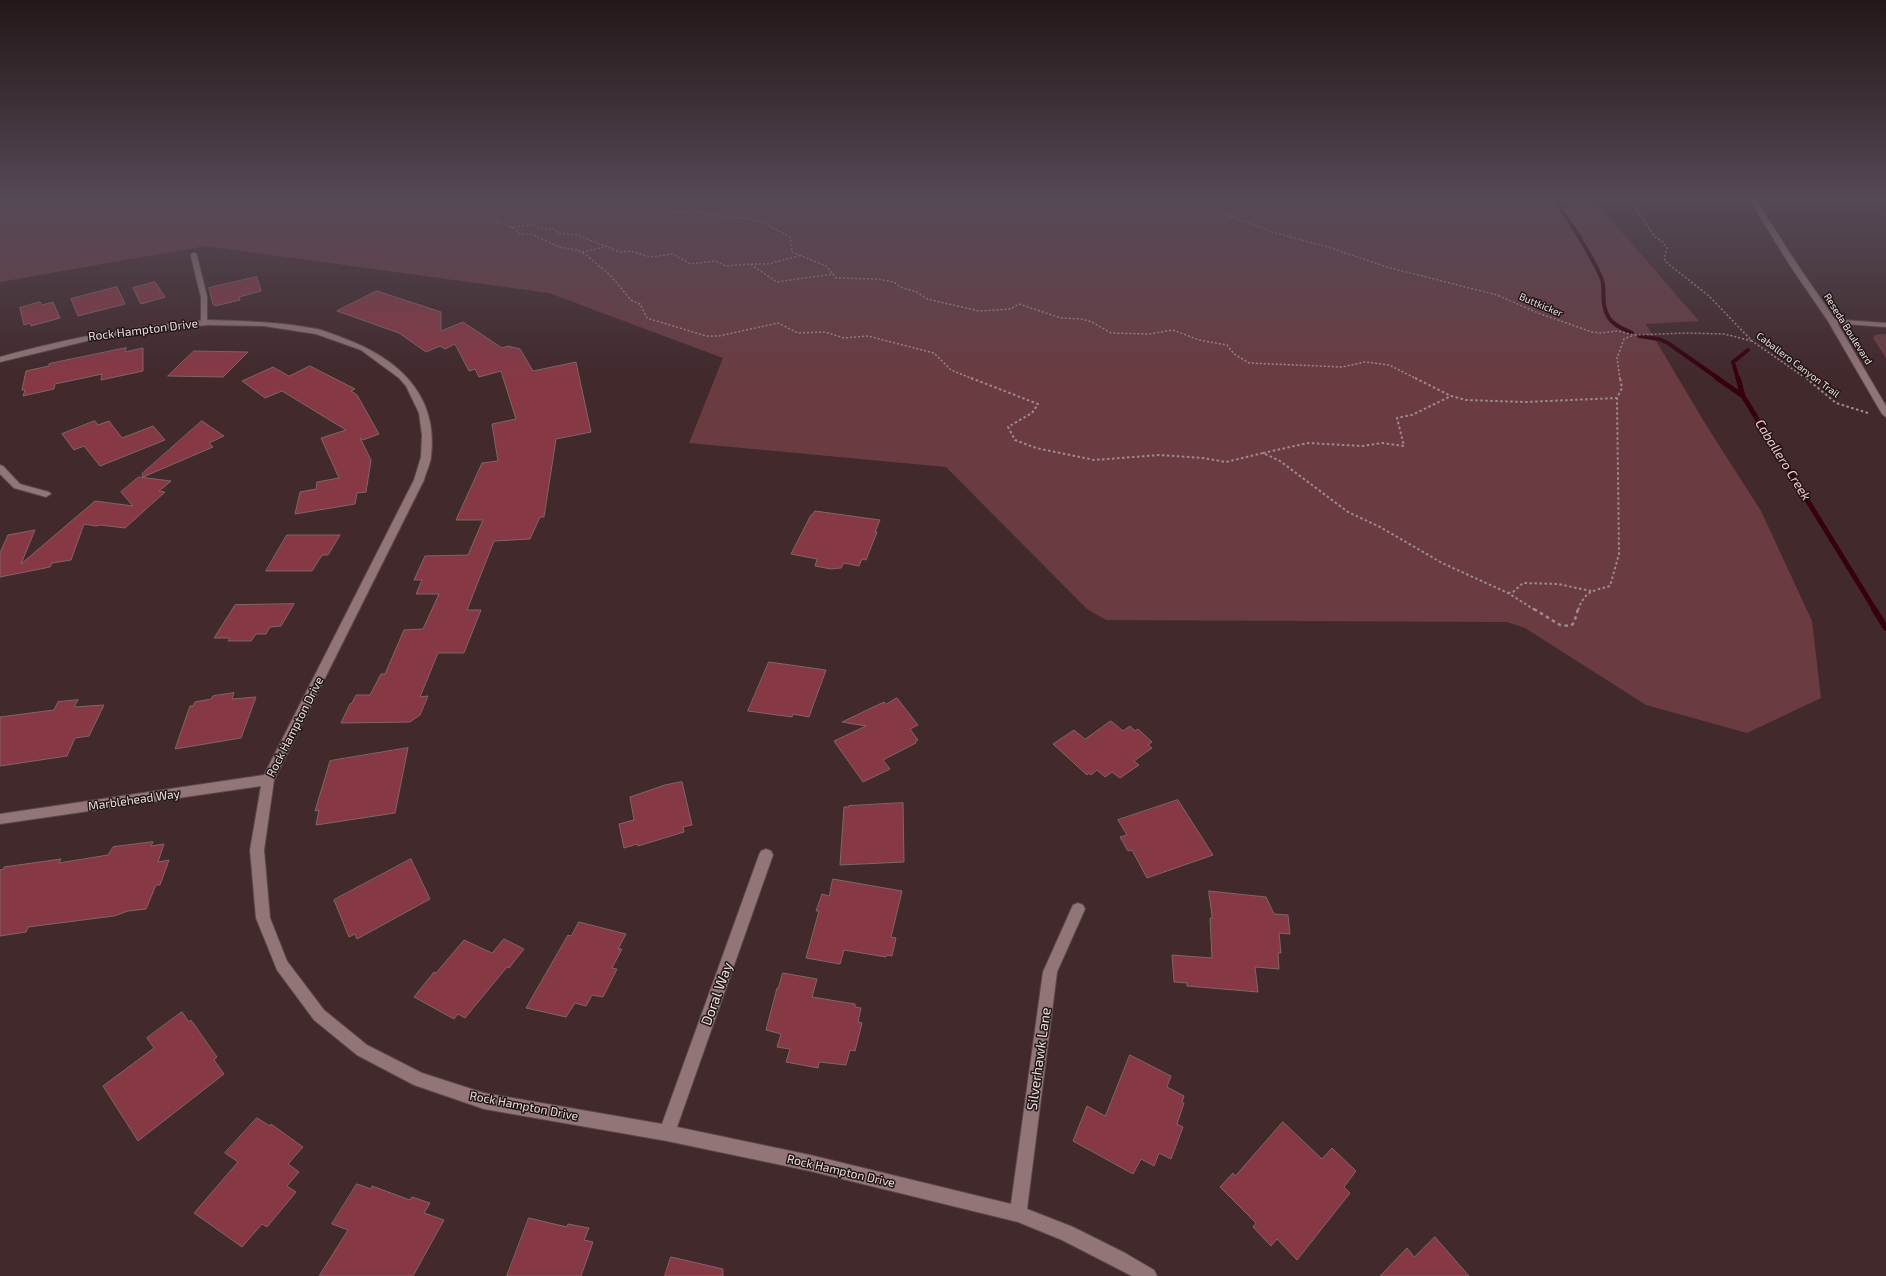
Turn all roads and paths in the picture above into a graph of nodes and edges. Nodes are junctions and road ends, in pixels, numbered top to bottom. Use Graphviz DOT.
graph roads {
  1 [pos="194,256"];
  2 [pos="588,257"];
  3 [pos="677,257"];
  4 [pos="798,257"];
  5 [pos="801,257"];
  6 [pos="1356,257"];
  7 [pos="1664,257"];
  8 [pos="1788,257"];
  9 [pos="750,264"];
  10 [pos="833,274"];
  11 [pos="1832,321"];
  12 [pos="204,322"];
  13 [pos="1886,325"];
  14 [pos="1634,335"];
  15 [pos="1752,341"];
  16 [pos="0,360"];
  17 [pos="1451,396"];
  18 [pos="1617,398"];
  19 [pos="1872,414"];
  20 [pos="1886,414"];
  21 [pos="1263,453"];
  22 [pos="0,468"];
  23 [pos="46,494"];
  24 [pos="1591,592"];
  25 [pos="1508,593"];
  26 [pos="268,780"];
  27 [pos="0,819"];
  28 [pos="766,855"];
  29 [pos="1078,909"];
  30 [pos="667,1133"];
  31 [pos="1018,1214"];
  32 [pos="1148,1276"];
  1 -- 12 [label="lane"];
  2 -- 21 [label="path"];
  3 -- 9 [label="path"];
  4 -- 9 [label="path"];
  5 -- 10 [label="path"];
  6 -- 14 [label="path, Buttkicker"];
  7 -- 15 [label="path, Caballero Canyon Trail"];
  8 -- 11 [label="street, Reseda Boulevard"];
  9 -- 10 [label="path"];
  10 -- 17 [label="path"];
  11 -- 13 [label="street"];
  11 -- 20 [label="street, Reseda Boulevard"];
  12 -- 16 [label="street, Rock Hampton Drive"];
  12 -- 26 [label="street, Rock Hampton Drive"];
  14 -- 15 [label="path, Buttkicker"];
  14 -- 18 [label="path"];
  15 -- 19 [label="path, Caballero Canyon Trail"];
  17 -- 18 [label="path"];
  17 -- 21 [label="path"];
  18 -- 24 [label="path"];
  21 -- 25 [label="path"];
  22 -- 23 [label="street"];
  24 -- 25 [label="path"];
  24 -- 25 [label="path"];
  26 -- 27 [label="street, Marblehead Way"];
  26 -- 30 [label="street, Rock Hampton Drive"];
  28 -- 30 [label="street, Doral Way"];
  29 -- 31 [label="street, Silverhawk Lane"];
  30 -- 31 [label="street, Rock Hampton Drive"];
  31 -- 32 [label="street, Rock Hampton Drive"];
}
